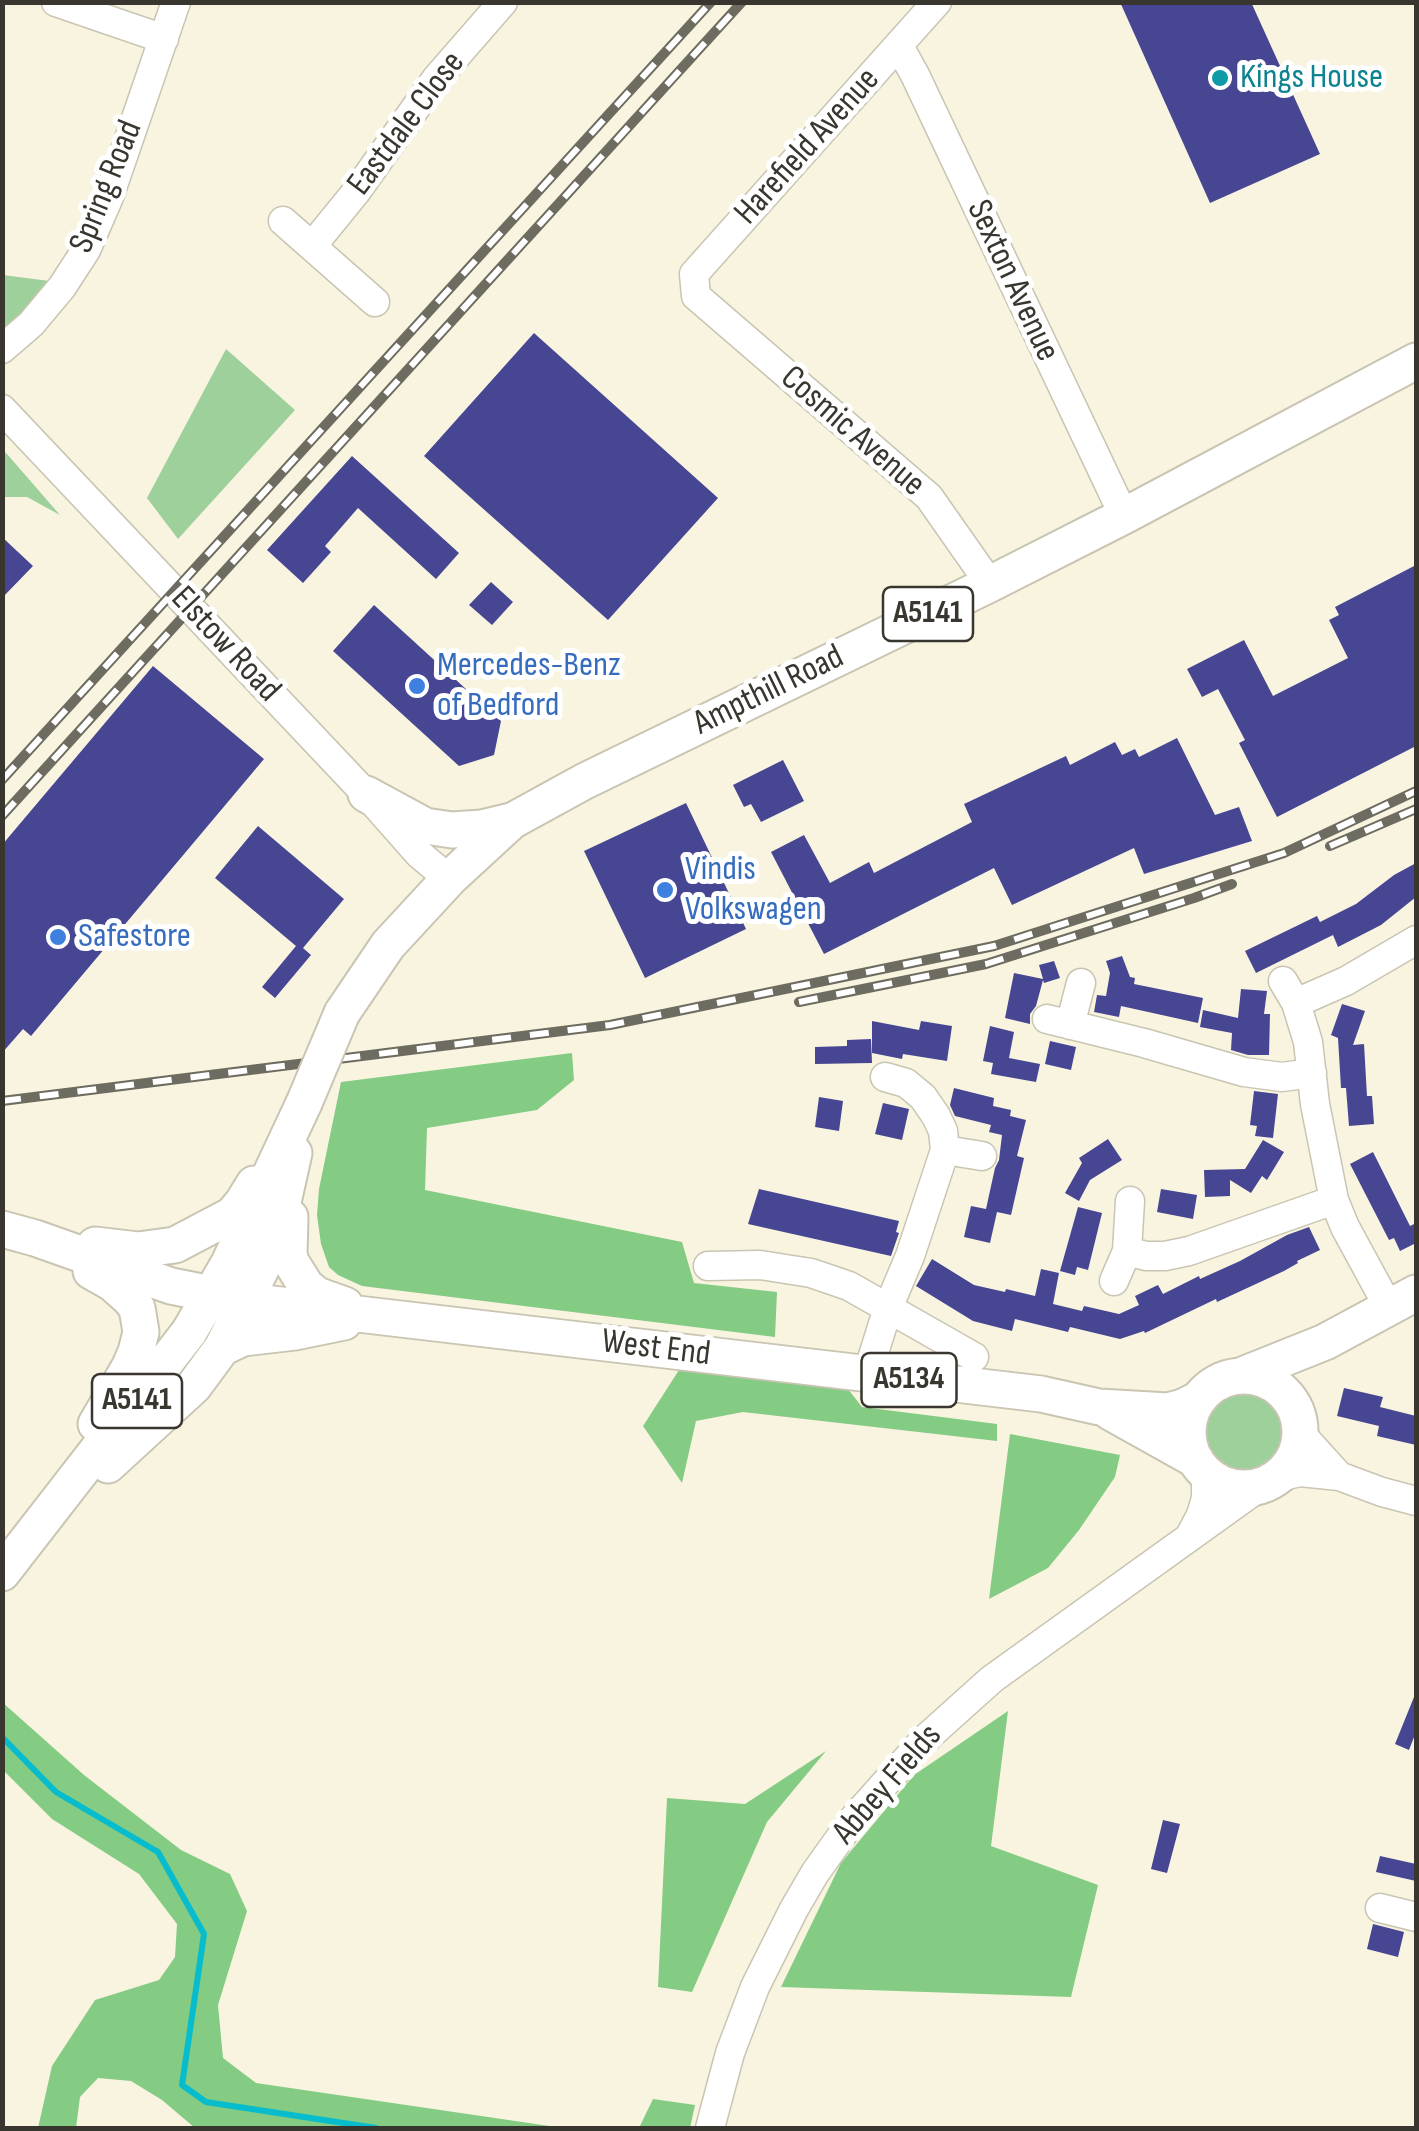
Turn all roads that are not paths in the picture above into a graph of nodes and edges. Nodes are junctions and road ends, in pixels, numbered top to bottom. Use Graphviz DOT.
graph roads {
  1 [pos="56,2"];
  2 [pos="176,2"];
  3 [pos="503,2"];
  4 [pos="937,2"];
  5 [pos="164,39"];
  6 [pos="899,46"];
  7 [pos="283,221"];
  8 [pos="312,246"];
  9 [pos="696,296"];
  10 [pos="375,302"];
  11 [pos="2,349"];
  12 [pos="1416,362"];
  13 [pos="2,409"];
  14 [pos="1124,516"];
  15 [pos="990,584"];
  16 [pos="366,794"];
  17 [pos="512,821"];
  18 [pos="448,879"];
  19 [pos="1416,940"];
  20 [pos="1081,983"];
  21 [pos="1312,1074"];
  22 [pos="885,1077"];
  23 [pos="304,1103"];
  24 [pos="945,1150"];
  25 [pos="982,1156"];
  26 [pos="292,1170"];
  27 [pos="1334,1200"];
  28 [pos="1130,1201"];
  29 [pos="19,1234"];
  30 [pos="1127,1252"];
  31 [pos="708,1266"];
  32 [pos="1114,1281"];
  33 [pos="230,1297"];
  34 [pos="1402,1301"];
  35 [pos="888,1308"];
  36 [pos="374,1315"];
  37 [pos="1325,1342"];
  38 [pos="222,1348"];
  39 [pos="974,1357"];
  40 [pos="1246,1374"];
  41 [pos="870,1376"];
  42 [pos="1199,1399"];
  43 [pos="1099,1407"];
  44 [pos="1297,1419"];
  45 [pos="1201,1466"];
  46 [pos="1340,1476"];
  47 [pos="1268,1483"];
  48 [pos="1416,1501"];
  49 [pos="56,1506"];
  50 [pos="1190,1537"];
  51 [pos="2,1573"];
  52 [pos="1380,1908"];
  53 [pos="1416,1917"];
  54 [pos="710,2128"];
  1 -- 5 [label="street"];
  2 -- 5 [label="street, Spring Road"];
  3 -- 8 [label="street, Eastdale Close"];
  4 -- 6 [label="street, Harefield Avenue"];
  5 -- 11 [label="street, Spring Road"];
  6 -- 9 [label="street, Harefield Avenue"];
  6 -- 14 [label="street, Sexton Avenue"];
  7 -- 8 [label="street"];
  8 -- 10 [label="street"];
  9 -- 15 [label="street, Cosmic Avenue"];
  12 -- 14 [label="main road, Ampthill Road / A5141"];
  13 -- 16 [label="street, Elstow Road"];
  14 -- 15 [label="main road, Ampthill Road / A5141"];
  15 -- 17 [label="main road, Ampthill Road / A5141"];
  16 -- 17 [label="main road"];
  16 -- 18 [label="street, Elstow Road"];
  17 -- 18 [label="main road, Ampthill Road / A5141"];
  18 -- 23 [label="main road, Ampthill Road / A5141, bridge"];
  19 -- 21 [label="street"];
  20 -- 21 [label="street"];
  21 -- 27 [label="street"];
  22 -- 24 [label="street"];
  23 -- 26 [label="main road"];
  23 -- 29 [label="main road"];
  23 -- 33 [label="main road, A5141"];
  24 -- 25 [label="street"];
  24 -- 35 [label="street"];
  26 -- 33 [label="main road"];
  26 -- 36 [label="main road"];
  27 -- 30 [label="street"];
  27 -- 34 [label="street"];
  28 -- 30 [label="street"];
  29 -- 33 [label="main road"];
  29 -- 49 [label="main road"];
  30 -- 32 [label="street"];
  31 -- 35 [label="street"];
  33 -- 36 [label="main road, West End / A5134"];
  33 -- 38 [label="main road"];
  33 -- 49 [label="main road, A5141"];
  34 -- 37 [label="main road, A5134"];
  35 -- 39 [label="street"];
  35 -- 41 [label="street"];
  36 -- 38 [label="main road"];
  36 -- 41 [label="main road, West End / A5134"];
  37 -- 40 [label="main road, A5134"];
  37 -- 44 [label="main road, A5134"];
  38 -- 49 [label="main road"];
  40 -- 42 [label="main road, A5134"];
  40 -- 44 [label="main road"];
  41 -- 43 [label="main road, West End / A5134"];
  42 -- 43 [label="main road, West End / A5134"];
  42 -- 45 [label="main road"];
  43 -- 45 [label="main road, West End / A5134"];
  44 -- 46 [label="street"];
  44 -- 47 [label="main road, A5134"];
  45 -- 47 [label="main road, A5134"];
  45 -- 50 [label="street"];
  46 -- 47 [label="street"];
  46 -- 48 [label="street"];
  47 -- 50 [label="street, Abbey Fields"];
  49 -- 51 [label="main road, A5141"];
  50 -- 54 [label="street, Abbey Fields"];
  52 -- 53 [label="street"];
}
